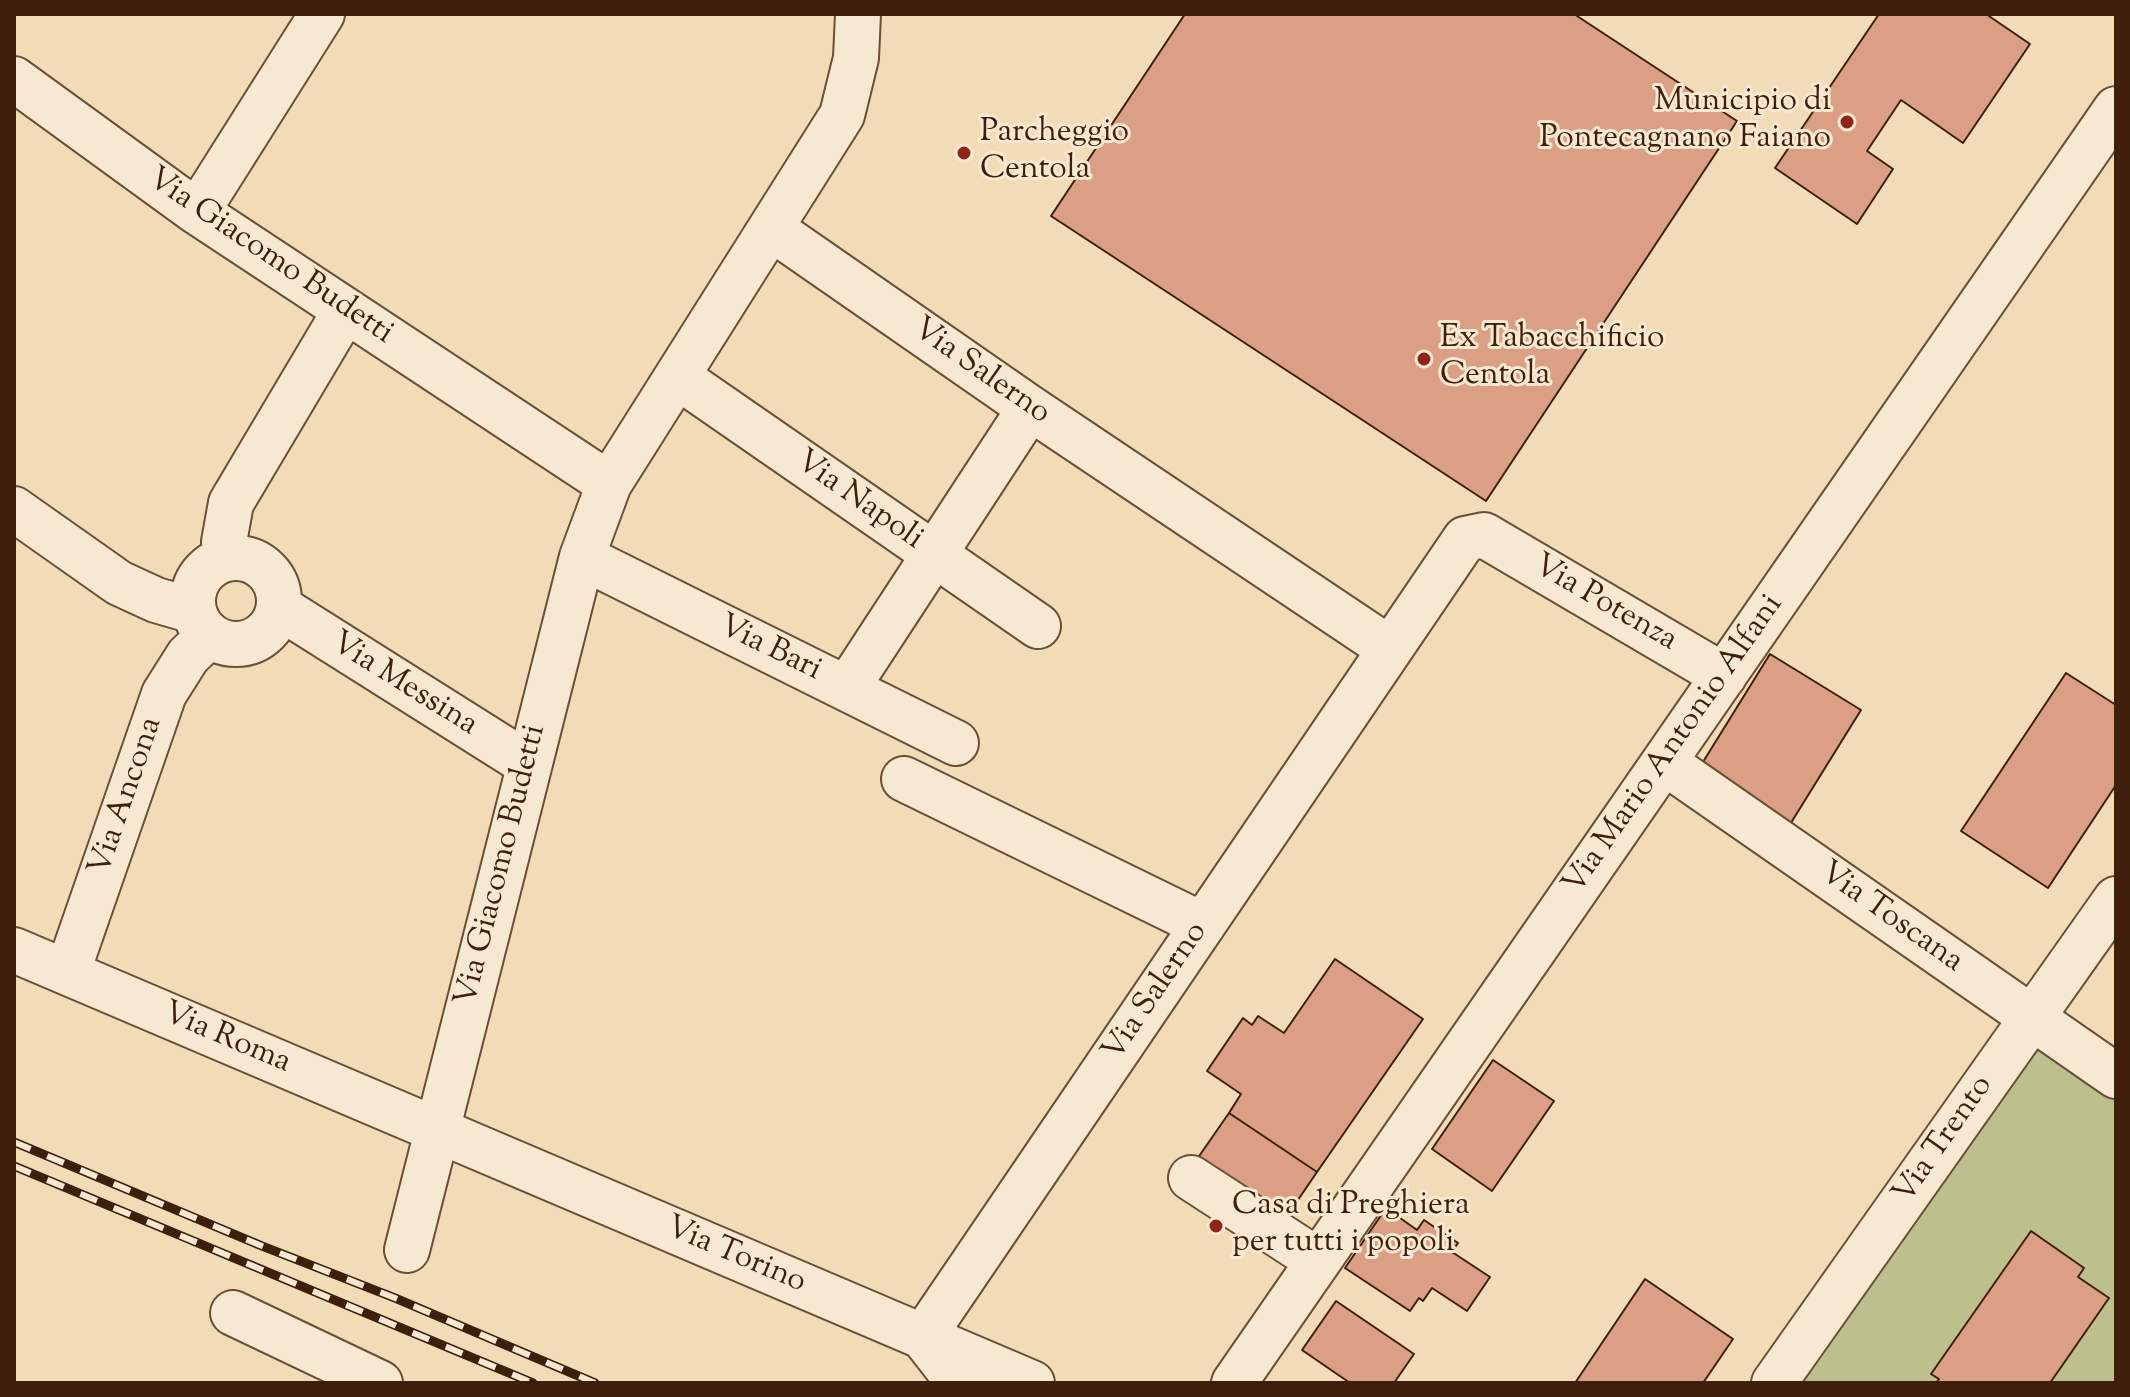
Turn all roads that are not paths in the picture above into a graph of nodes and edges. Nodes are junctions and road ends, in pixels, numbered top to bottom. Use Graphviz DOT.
graph roads {
  1 [pos="322,14"];
  2 [pos="858,14"];
  3 [pos="14,79"];
  4 [pos="2116,109"];
  5 [pos="197,212"];
  6 [pos="772,229"];
  7 [pos="345,311"];
  8 [pos="678,377"];
  9 [pos="1030,408"];
  10 [pos="609,484"];
  11 [pos="14,509"];
  12 [pos="1484,535"];
  13 [pos="935,555"];
  14 [pos="582,557"];
  15 [pos="227,559"];
  16 [pos="279,607"];
  17 [pos="202,623"];
  18 [pos="1038,626"];
  19 [pos="1390,649"];
  20 [pos="1724,676"];
  21 [pos="847,688"];
  22 [pos="956,743"];
  23 [pos="1664,762"];
  24 [pos="528,764"];
  25 [pos="904,779"];
  26 [pos="2116,899"];
  27 [pos="1203,925"];
  28 [pos="14,950"];
  29 [pos="68,971"];
  30 [pos="2032,1017"];
  31 [pos="2116,1076"];
  32 [pos="437,1131"];
  33 [pos="1191,1178"];
  34 [pos="407,1250"];
  35 [pos="1317,1260"];
  36 [pos="233,1313"];
  37 [pos="923,1337"];
  38 [pos="375,1382"];
  39 [pos="973,1383"];
  40 [pos="1032,1383"];
  41 [pos="1234,1383"];
  42 [pos="1774,1383"];
  1 -- 5 [label="street"];
  2 -- 6 [label="street, Via Giacomo Budetti"];
  3 -- 5 [label="street, Via Giacomo Budetti"];
  4 -- 20 [label="street, Via Mario Antonio Alfani"];
  5 -- 7 [label="street, Via Giacomo Budetti"];
  6 -- 8 [label="street, Via Giacomo Budetti"];
  6 -- 9 [label="street, Via Salerno"];
  7 -- 10 [label="street, Via Giacomo Budetti"];
  7 -- 15 [label="street"];
  8 -- 10 [label="street, Via Giacomo Budetti"];
  8 -- 13 [label="street, Via Napoli"];
  9 -- 13 [label="street"];
  9 -- 19 [label="street, Via Salerno"];
  10 -- 14 [label="street, Via Giacomo Budetti"];
  11 -- 17 [label="street"];
  12 -- 19 [label="street, Via Salerno"];
  12 -- 20 [label="street, Via Potenza"];
  13 -- 18 [label="street, Via Napoli"];
  13 -- 21 [label="street"];
  14 -- 21 [label="street, Via Bari"];
  14 -- 24 [label="street, Via Giacomo Budetti"];
  15 -- 16 [label="street"];
  15 -- 17 [label="street"];
  16 -- 17 [label="street"];
  16 -- 24 [label="street, Via Messina"];
  17 -- 29 [label="street, Via Ancona"];
  19 -- 27 [label="street, Via Salerno"];
  20 -- 23 [label="street, Via Mario Antonio Alfani"];
  21 -- 22 [label="street, Via Bari"];
  23 -- 30 [label="street, Via Toscana"];
  23 -- 35 [label="street, Via Mario Antonio Alfani"];
  24 -- 32 [label="street, Via Giacomo Budetti"];
  25 -- 27 [label="street"];
  26 -- 30 [label="street, Via Trento"];
  27 -- 37 [label="street, Via Salerno"];
  28 -- 29 [label="street, Via Roma"];
  29 -- 32 [label="street, Via Roma"];
  30 -- 31 [label="street, Via Toscana"];
  30 -- 42 [label="street, Via Trento"];
  32 -- 34 [label="street, Via Giacomo Budetti"];
  32 -- 37 [label="street, Via Torino"];
  33 -- 35 [label="street"];
  35 -- 41 [label="street, Via Mario Antonio Alfani"];
  36 -- 38 [label="street"];
  37 -- 39 [label="street"];
  37 -- 40 [label="street, Via Torino"];
}
